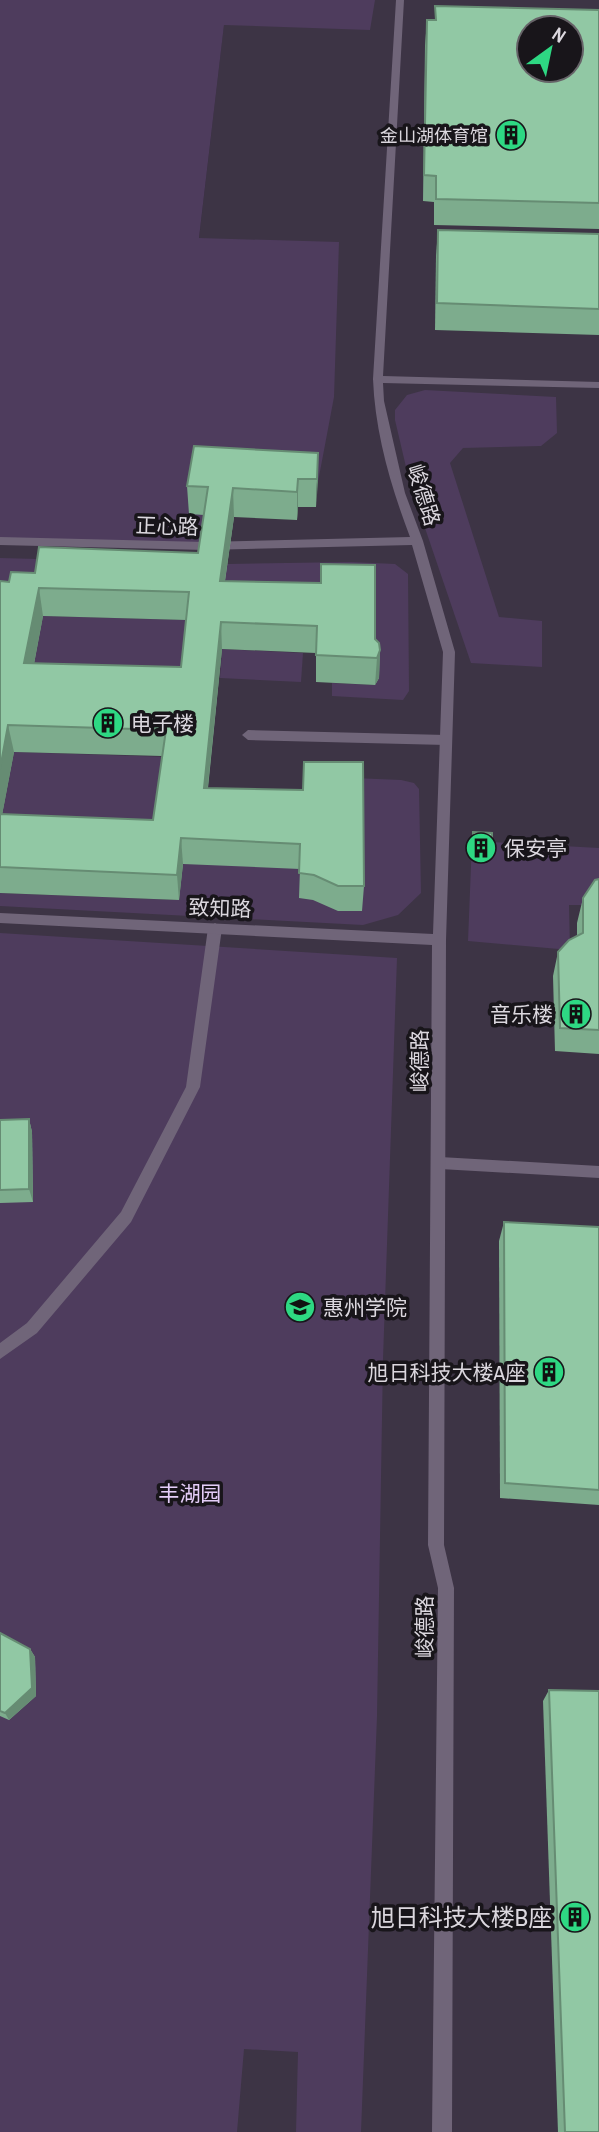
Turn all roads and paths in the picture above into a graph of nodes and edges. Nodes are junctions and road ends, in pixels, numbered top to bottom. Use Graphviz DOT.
graph roads {
  1 [pos="400,0"];
  2 [pos="378,379"];
  3 [pos="599,385"];
  4 [pos="0,541"];
  5 [pos="417,541"];
  6 [pos="248,735"];
  7 [pos="446,740"];
  8 [pos="0,918"];
  9 [pos="215,928"];
  10 [pos="439,940"];
  11 [pos="440,1163"];
  12 [pos="599,1172"];
  13 [pos="0,1352"];
  14 [pos="442,2132"];
  1 -- 2 [label="street, 峻德路"];
  2 -- 3 [label="street"];
  2 -- 5 [label="street, 峻德路"];
  4 -- 5 [label="street, 正心路"];
  5 -- 7 [label="street, 峻德路"];
  6 -- 7 [label="street"];
  7 -- 10 [label="street, 峻德路"];
  8 -- 9 [label="street, 致知路"];
  9 -- 10 [label="street, 致知路"];
  9 -- 13 [label="street"];
  10 -- 11 [label="street, 峻德路"];
  11 -- 12 [label="street"];
  11 -- 14 [label="street, 峻德路"];
}
